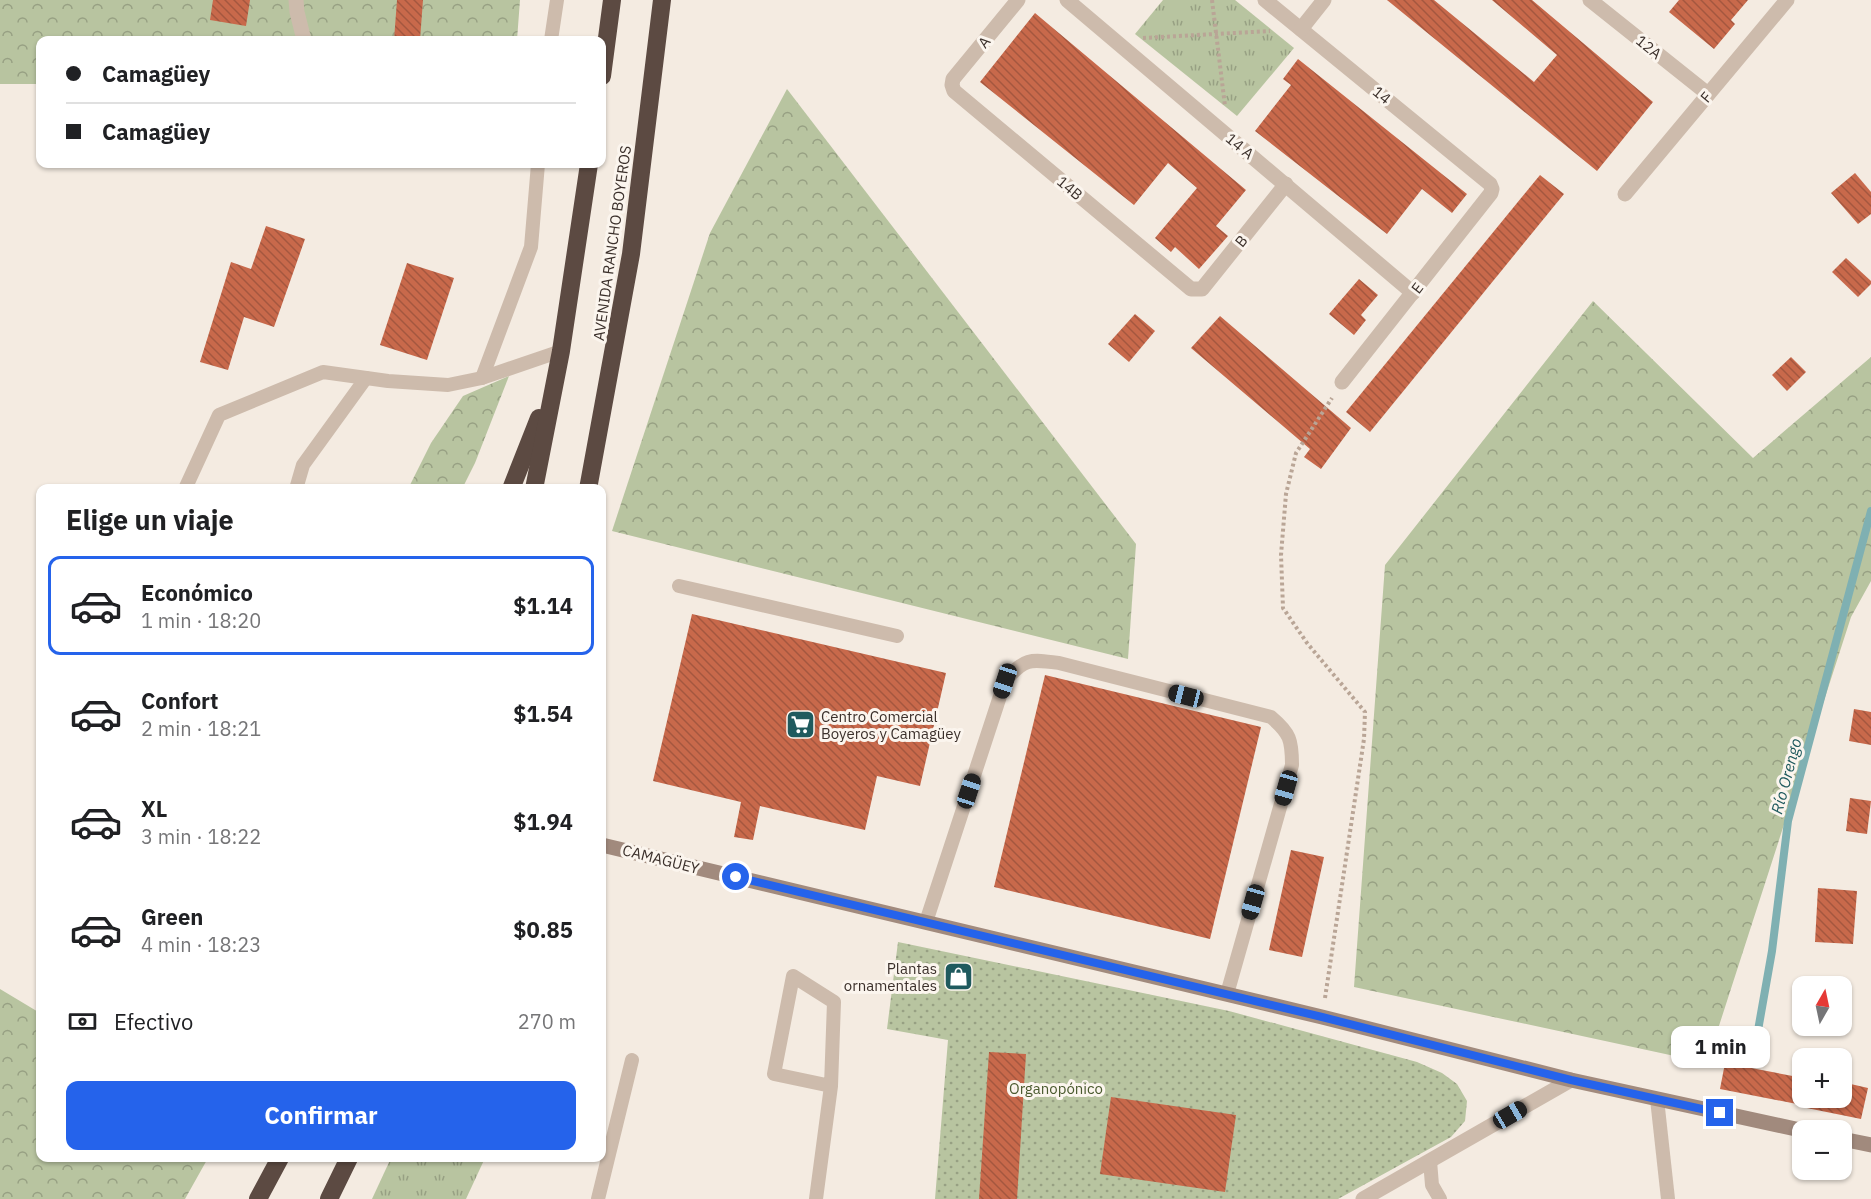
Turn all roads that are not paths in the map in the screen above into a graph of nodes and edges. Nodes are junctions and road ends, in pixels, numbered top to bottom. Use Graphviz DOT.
graph roads {
  1 [pos="296,0"];
  2 [pos="557,0"];
  3 [pos="612,0"];
  4 [pos="662,0"];
  5 [pos="1018,0"];
  6 [pos="1067,0"];
  7 [pos="1265,0"];
  8 [pos="1324,0"];
  9 [pos="1590,0"];
  10 [pos="1786,0"];
  11 [pos="1301,29"];
  12 [pos="303,36"];
  13 [pos="552,36"];
  14 [pos="606,46"];
  15 [pos="952,85"];
  16 [pos="1708,94"];
  17 [pos="538,168"];
  18 [pos="588,168"];
  19 [pos="1286,184"];
  20 [pos="1491,193"];
  21 [pos="1625,194"];
  22 [pos="1191,289"];
  23 [pos="1413,293"];
  24 [pos="561,351"];
  25 [pos="366,378"];
  26 [pos="482,378"];
  27 [pos="1342,382"];
  28 [pos="188,484"];
  29 [pos="298,484"];
  30 [pos="513,484"];
  31 [pos="535,484"];
  32 [pos="589,484"];
  33 [pos="679,586"];
  34 [pos="897,636"];
  35 [pos="606,846"];
  36 [pos="926,922"];
  37 [pos="1227,994"];
  38 [pos="632,1060"];
  39 [pos="1571,1080"];
  40 [pos="831,1086"];
  41 [pos="1657,1099"];
  42 [pos="1792,1128"];
  43 [pos="1852,1141"];
  44 [pos="1871,1145"];
  45 [pos="1430,1161"];
  46 [pos="278,1162"];
  47 [pos="347,1162"];
  48 [pos="258,1199"];
  49 [pos="328,1199"];
  50 [pos="598,1199"];
  51 [pos="816,1199"];
  52 [pos="1363,1199"];
  53 [pos="1440,1199"];
  54 [pos="1668,1199"];
  1 -- 12 [label="street"];
  2 -- 13 [label="lane"];
  3 -- 14 [label="highway"];
  4 -- 32 [label="highway, AVENIDA RANCHO BOYEROS"];
  5 -- 15 [label="street, A"];
  6 -- 19 [label="street, 14 A"];
  7 -- 11 [label="street, 14"];
  8 -- 11 [label="street"];
  9 -- 16 [label="street, 12A"];
  10 -- 16 [label="street, F"];
  11 -- 20 [label="street, 14"];
  15 -- 22 [label="street, 14B"];
  16 -- 21 [label="street, F"];
  17 -- 26 [label="lane"];
  18 -- 24 [label="highway"];
  19 -- 22 [label="street, B"];
  19 -- 23 [label="street, 14 A"];
  20 -- 23 [label="street, E"];
  23 -- 27 [label="street, E"];
  24 -- 26 [label="lane"];
  24 -- 30 [label="highway"];
  24 -- 31 [label="highway"];
  25 -- 26 [label="lane"];
  25 -- 28 [label="lane"];
  25 -- 29 [label="lane"];
  33 -- 34 [label="lane"];
  35 -- 36 [label="main road, CAMAGÜEY"];
  36 -- 37 [label="main road, CAMAGÜEY"];
  36 -- 37 [label="lane"];
  37 -- 39 [label="main road, CAMAGÜEY"];
  38 -- 50 [label="lane"];
  39 -- 41 [label="main road, CAMAGÜEY"];
  39 -- 45 [label="street"];
  40 -- 40 [label="lane"];
  40 -- 51 [label="lane"];
  41 -- 42 [label="main road, CAMAGÜEY"];
  41 -- 54 [label="lane"];
  43 -- 44 [label="main road"];
  45 -- 52 [label="street"];
  45 -- 53 [label="lane"];
  46 -- 48 [label="highway"];
  47 -- 49 [label="highway"];
}
